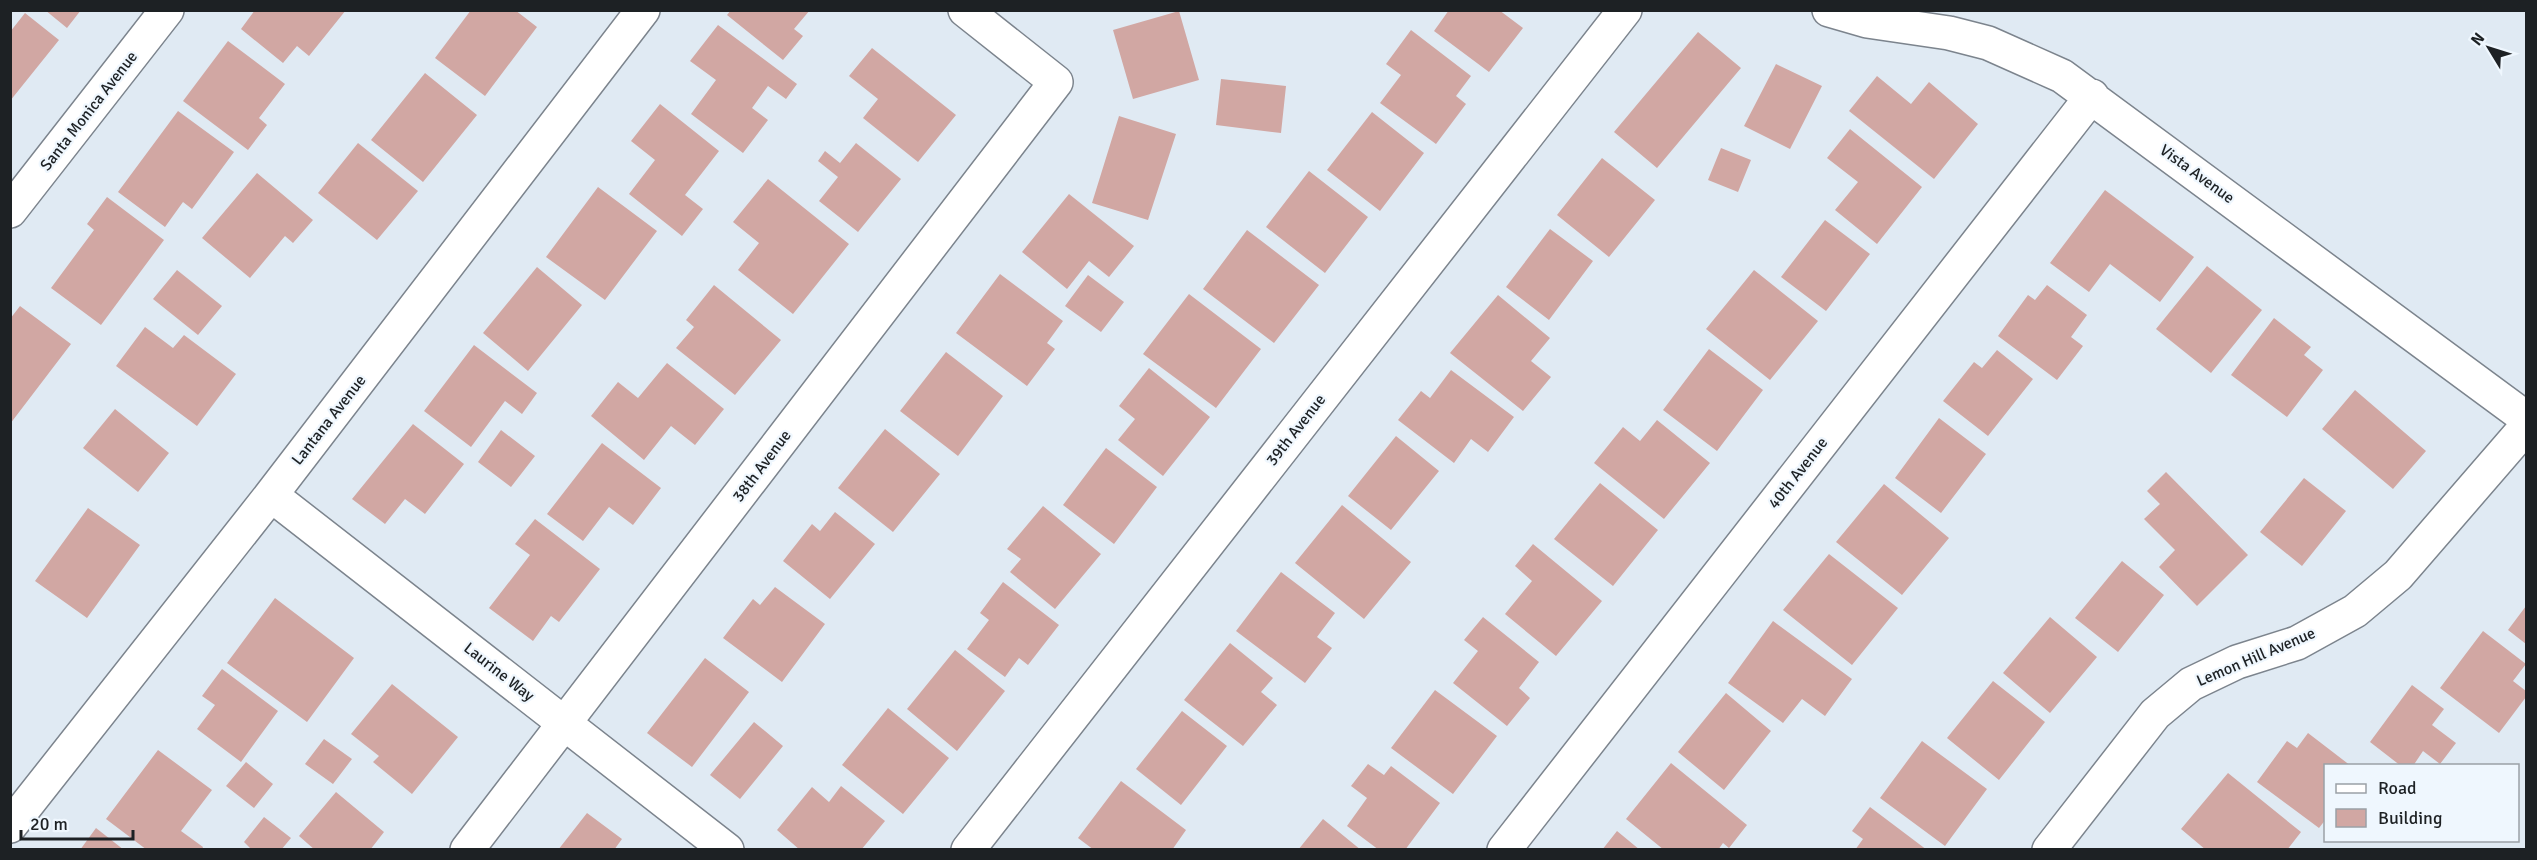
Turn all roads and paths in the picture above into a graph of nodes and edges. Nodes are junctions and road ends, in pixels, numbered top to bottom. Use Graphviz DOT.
graph roads {
  1 [pos="167,10"];
  2 [pos="644,10"];
  3 [pos="965,10"];
  4 [pos="1625,10"];
  5 [pos="1829,10"];
  6 [pos="2092,96"];
  7 [pos="10,211"];
  8 [pos="2526,417"];
  9 [pos="2526,427"];
  10 [pos="271,495"];
  11 [pos="565,724"];
  12 [pos="10,826"];
  13 [pos="467,849"];
  14 [pos="727,849"];
  15 [pos="968,849"];
  16 [pos="1504,849"];
  17 [pos="2049,849"];
  1 -- 7 [label="street, Santa Monica Avenue"];
  2 -- 10 [label="street, Lantana Avenue"];
  3 -- 11 [label="street, 38th Avenue"];
  4 -- 15 [label="street, 39th Avenue"];
  5 -- 6 [label="street, Vista Avenue"];
  6 -- 8 [label="street, Vista Avenue"];
  6 -- 16 [label="street, 40th Avenue"];
  9 -- 17 [label="street, Lemon Hill Avenue"];
  10 -- 11 [label="street, Laurine Way"];
  10 -- 12 [label="street, Lantana Avenue"];
  11 -- 13 [label="street, 38th Avenue"];
  11 -- 14 [label="street, Laurine Way"];
}
